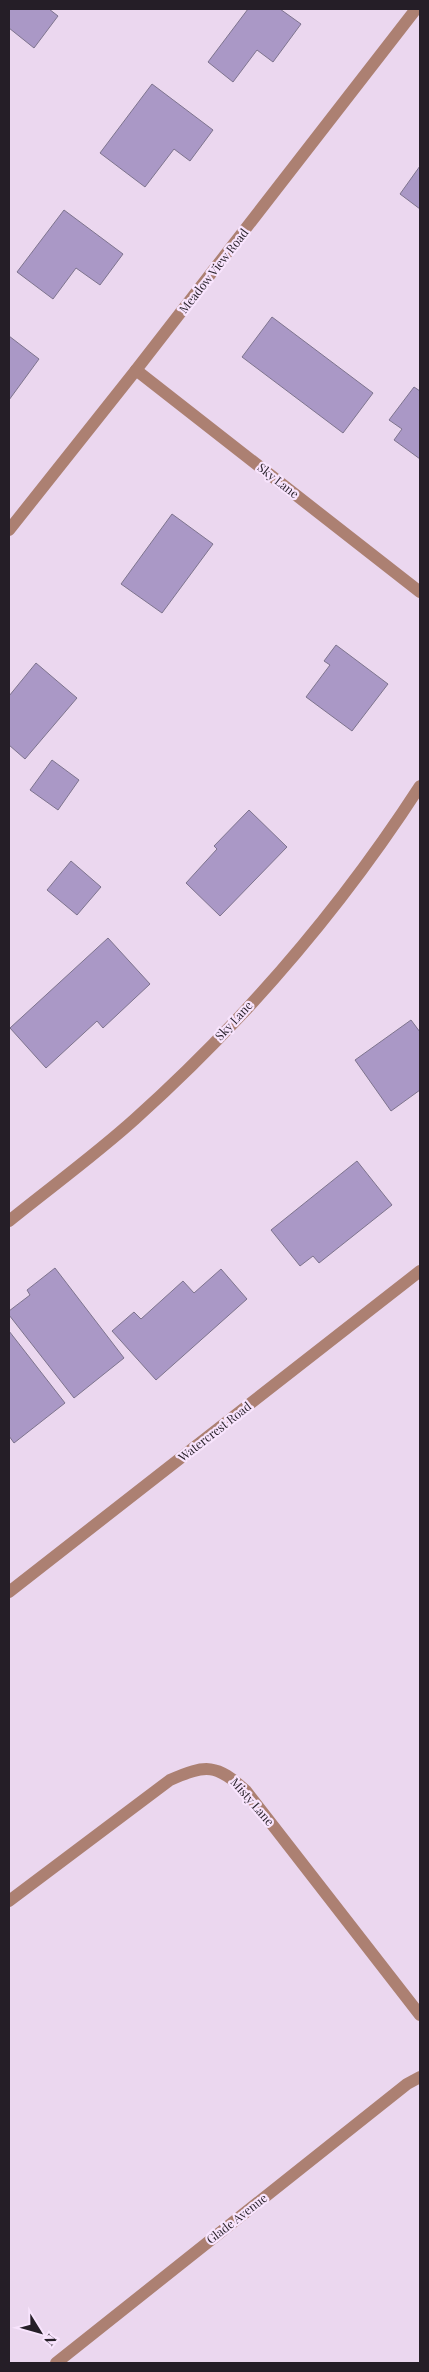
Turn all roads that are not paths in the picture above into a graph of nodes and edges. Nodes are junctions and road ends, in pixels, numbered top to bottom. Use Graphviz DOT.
graph roads {
  1 [pos="416,9"];
  2 [pos="136,370"];
  3 [pos="9,530"];
  4 [pos="420,592"];
  5 [pos="420,786"];
  6 [pos="9,1221"];
  7 [pos="420,1271"];
  8 [pos="9,1592"];
  9 [pos="9,1901"];
  10 [pos="420,2015"];
  11 [pos="420,2077"];
  12 [pos="56,2363"];
  1 -- 2 [label="street, Meadow View Road"];
  2 -- 3 [label="street, Meadow View Road"];
  2 -- 4 [label="street, Sky Lane"];
  5 -- 6 [label="street, Sky Lane"];
  7 -- 8 [label="street, Watercrest Road"];
  9 -- 10 [label="street, Misty Lane"];
  11 -- 12 [label="street, Glade Avenue"];
}
